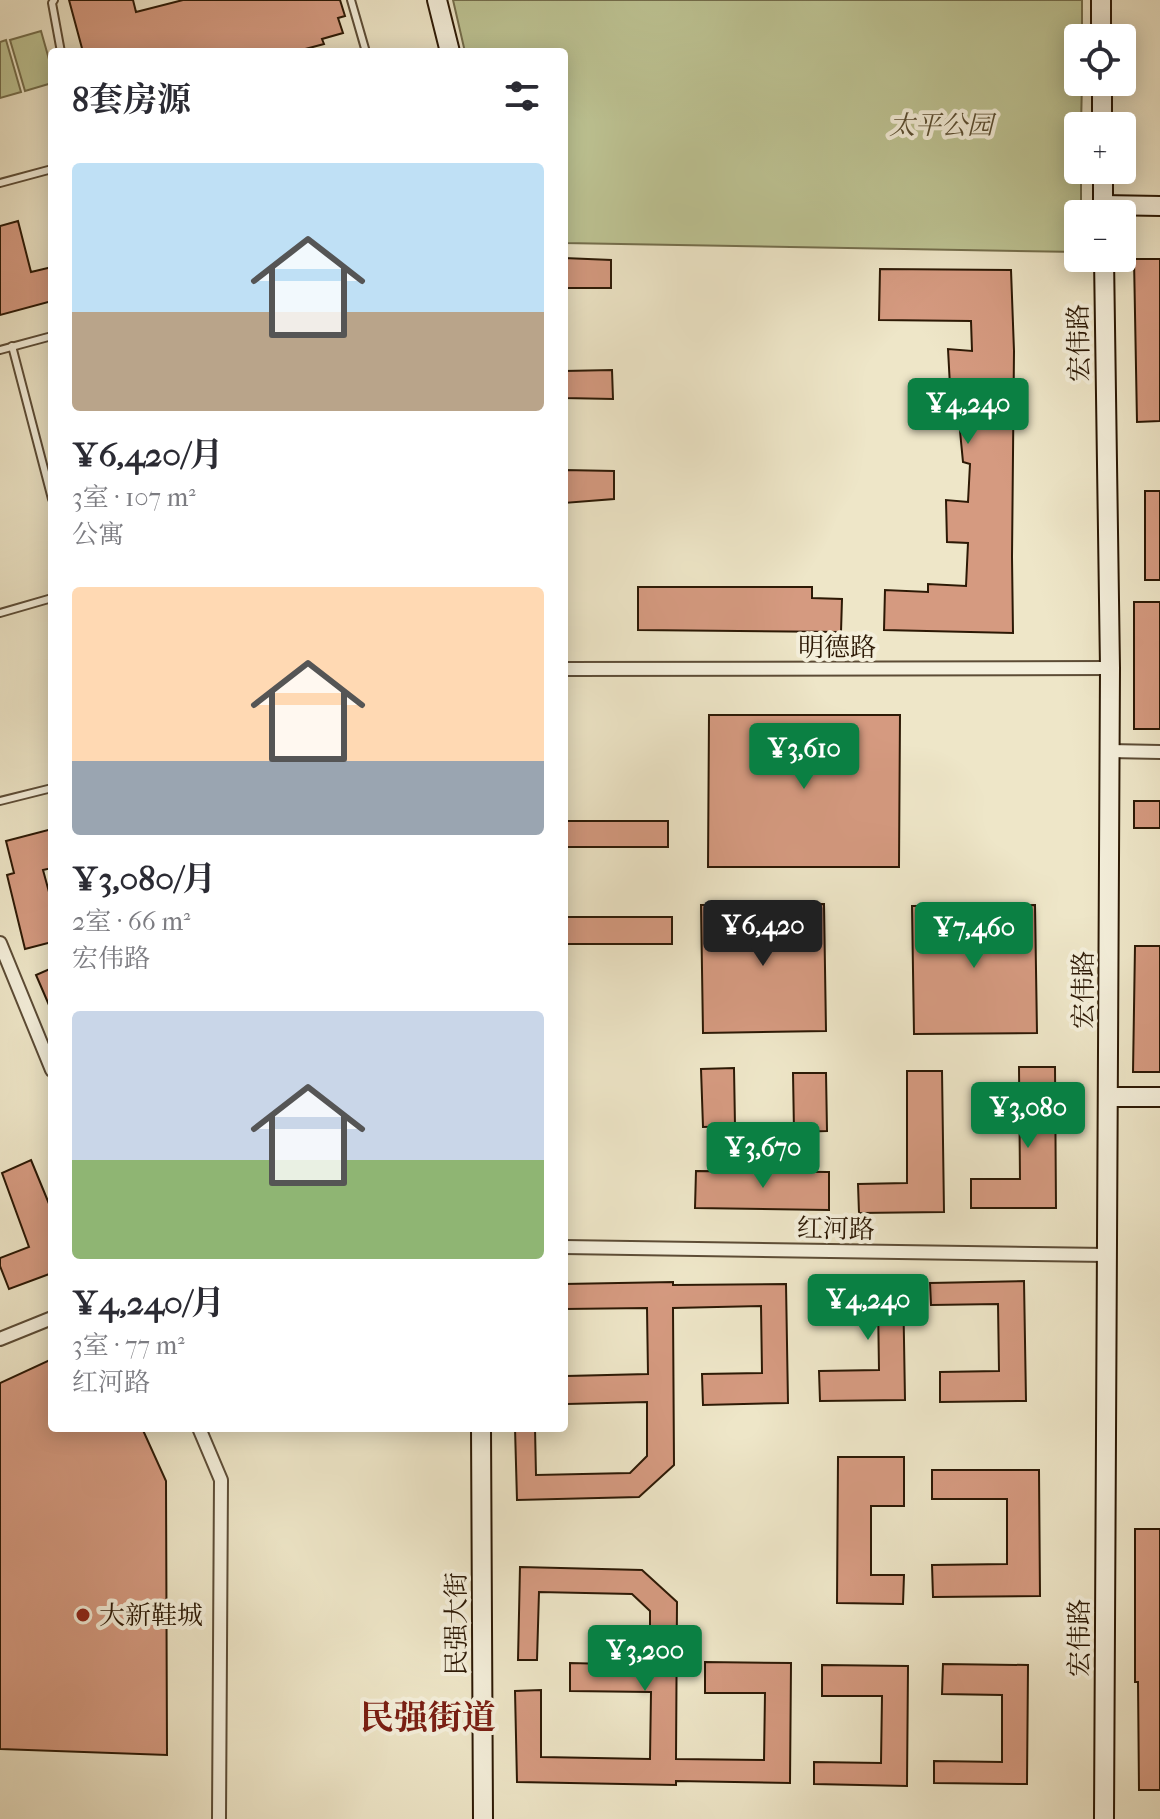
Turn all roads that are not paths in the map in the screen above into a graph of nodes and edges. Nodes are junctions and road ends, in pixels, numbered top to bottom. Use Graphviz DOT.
graph roads {
  1 [pos="54,0"];
  2 [pos="351,0"];
  3 [pos="437,0"];
  4 [pos="1101,0"];
  5 [pos="1101,24"];
  6 [pos="60,48"];
  7 [pos="365,48"];
  8 [pos="449,48"];
  9 [pos="48,170"];
  10 [pos="0,183"];
  11 [pos="1160,206"];
  12 [pos="1136,208"];
  13 [pos="1104,272"];
  14 [pos="48,337"];
  15 [pos="12,346"];
  16 [pos="0,350"];
  17 [pos="48,484"];
  18 [pos="48,599"];
  19 [pos="0,613"];
  20 [pos="1110,668"];
  21 [pos="568,669"];
  22 [pos="1110,751"];
  23 [pos="1160,752"];
  24 [pos="48,789"];
  25 [pos="0,801"];
  26 [pos="0,943"];
  27 [pos="48,1060"];
  28 [pos="1108,1097"];
  29 [pos="1160,1097"];
  30 [pos="568,1247"];
  31 [pos="1107,1255"];
  32 [pos="48,1320"];
  33 [pos="0,1339"];
  34 [pos="201,1432"];
  35 [pos="481,1432"];
  36 [pos="219,1819"];
  37 [pos="483,1819"];
  38 [pos="1104,1819"];
  1 -- 6 [label="lane"];
  2 -- 7 [label="lane"];
  3 -- 8 [label="main road"];
  4 -- 5 [label="main road"];
  9 -- 10 [label="lane"];
  11 -- 12 [label="main road"];
  13 -- 20 [label="main road, 宏伟路"];
  14 -- 15 [label="lane"];
  15 -- 16 [label="lane"];
  15 -- 17 [label="lane"];
  18 -- 19 [label="lane"];
  20 -- 21 [label="street, 明德路"];
  20 -- 22 [label="main road, 宏伟路"];
  22 -- 23 [label="street"];
  22 -- 28 [label="main road, 宏伟路"];
  24 -- 25 [label="lane"];
  26 -- 27 [label="street"];
  28 -- 29 [label="main road"];
  28 -- 31 [label="main road, 宏伟路"];
  30 -- 31 [label="street, 红河路"];
  31 -- 38 [label="main road, 宏伟路"];
  32 -- 33 [label="street"];
  34 -- 36 [label="street"];
  35 -- 37 [label="main road, 民强大街"];
}
